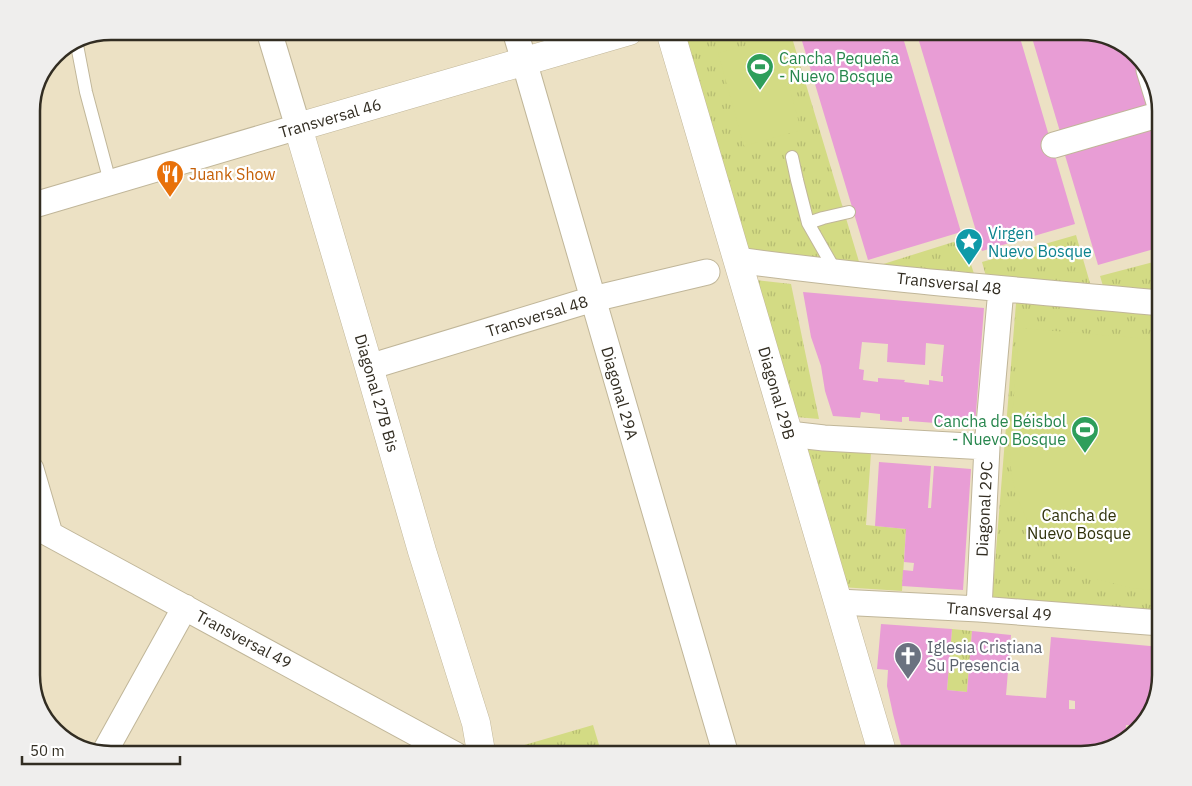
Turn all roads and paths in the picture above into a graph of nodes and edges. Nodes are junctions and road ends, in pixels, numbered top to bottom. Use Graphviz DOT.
graph roads {
  1 [pos="271,40"];
  2 [pos="518,40"];
  3 [pos="598,40"];
  4 [pos="673,40"];
  5 [pos="78,48"];
  6 [pos="524,61"];
  7 [pos="1152,117"];
  8 [pos="298,127"];
  9 [pos="1054,145"];
  10 [pos="792,157"];
  11 [pos="110,182"];
  12 [pos="40,203"];
  13 [pos="849,212"];
  14 [pos="808,223"];
  15 [pos="737,260"];
  16 [pos="707,272"];
  17 [pos="836,272"];
  18 [pos="1001,289"];
  19 [pos="593,299"];
  20 [pos="1152,302"];
  21 [pos="370,367"];
  22 [pos="789,434"];
  23 [pos="987,447"];
  24 [pos="41,529"];
  25 [pos="838,602"];
  26 [pos="185,607"];
  27 [pos="979,609"];
  28 [pos="1152,622"];
  29 [pos="108,746"];
  30 [pos="440,746"];
  31 [pos="480,746"];
  32 [pos="723,746"];
  33 [pos="880,746"];
  1 -- 8 [label="street, Diagonal 27B Bis"];
  2 -- 6 [label="street, Diagonal 29A"];
  3 -- 6 [label="street, Transversal 46"];
  4 -- 15 [label="street, Diagonal 29B"];
  5 -- 11 [label="lane"];
  6 -- 8 [label="street, Transversal 46"];
  6 -- 19 [label="street, Diagonal 29A"];
  7 -- 9 [label="street"];
  8 -- 11 [label="street, Transversal 46"];
  8 -- 21 [label="street, Diagonal 27B Bis"];
  10 -- 14 [label="lane"];
  11 -- 12 [label="street, Transversal 46"];
  13 -- 14 [label="lane"];
  14 -- 17 [label="lane"];
  15 -- 17 [label="street, Transversal 48"];
  15 -- 22 [label="street, Diagonal 29B"];
  16 -- 19 [label="street, Transversal 48"];
  17 -- 18 [label="street, Transversal 48"];
  18 -- 20 [label="street, Transversal 48"];
  18 -- 23 [label="street, Diagonal 29C"];
  19 -- 21 [label="street, Transversal 48"];
  19 -- 32 [label="street, Diagonal 29A"];
  21 -- 31 [label="street, Diagonal 27B Bis"];
  22 -- 23 [label="street"];
  22 -- 25 [label="street, Diagonal 29B"];
  23 -- 27 [label="street, Diagonal 29C"];
  24 -- 26 [label="street, Transversal 49"];
  25 -- 27 [label="street, Transversal 49"];
  25 -- 33 [label="street, Diagonal 29B"];
  26 -- 29 [label="street"];
  26 -- 30 [label="street, Transversal 49"];
  27 -- 28 [label="street, Transversal 49"];
}
